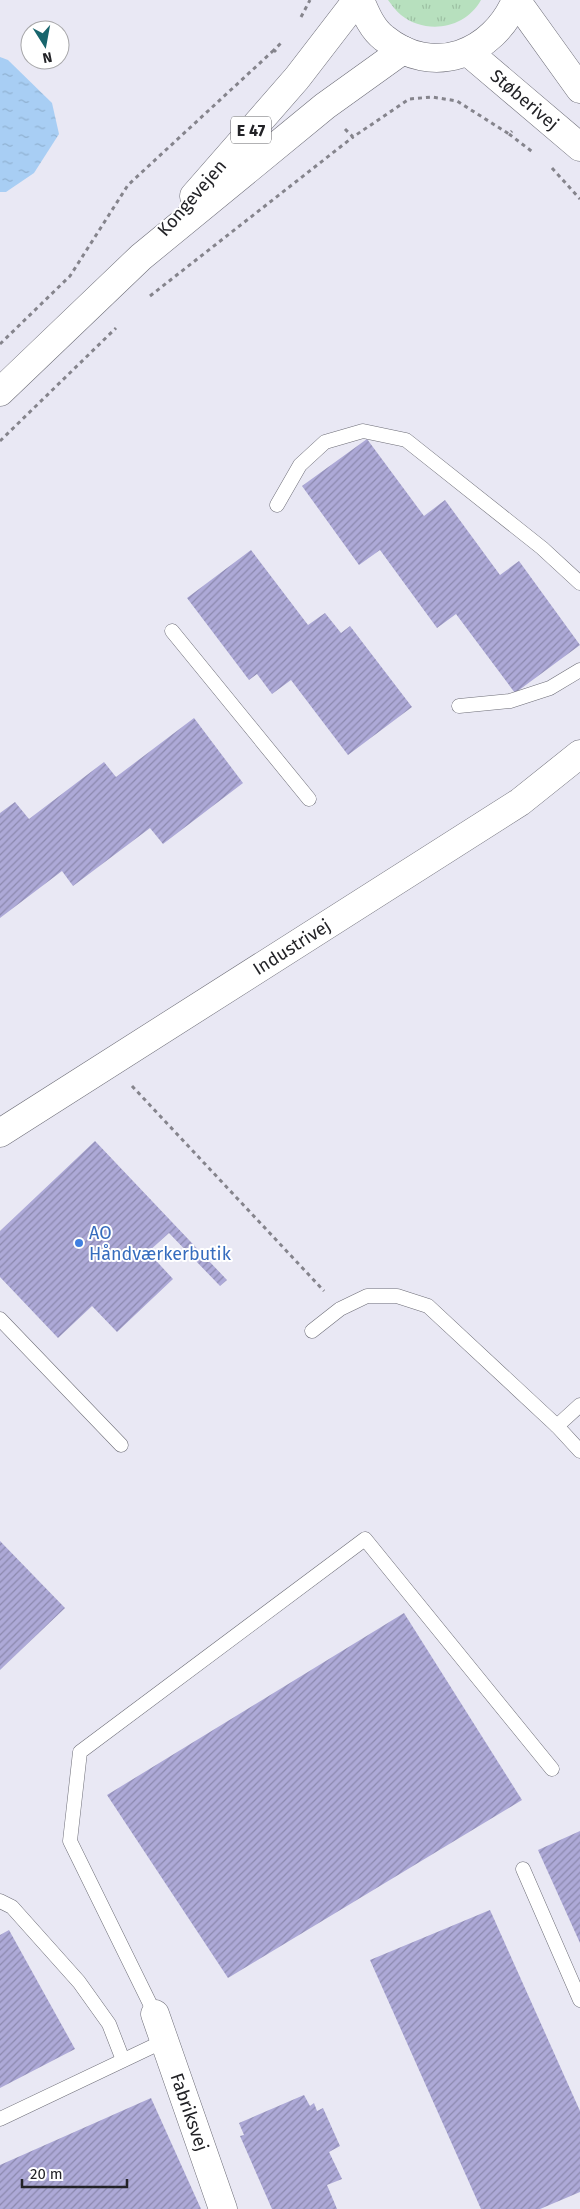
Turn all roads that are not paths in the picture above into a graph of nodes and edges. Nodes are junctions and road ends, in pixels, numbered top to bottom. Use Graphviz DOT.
graph roads {
  1 [pos="358,0"];
  2 [pos="516,0"];
  3 [pos="402,50"];
  4 [pos="468,52"];
  5 [pos="580,89"];
  6 [pos="580,147"];
  7 [pos="141,257"];
  8 [pos="0,392"];
  9 [pos="277,505"];
  10 [pos="580,583"];
  11 [pos="172,630"];
  12 [pos="580,670"];
  13 [pos="459,706"];
  14 [pos="580,754"];
  15 [pos="309,799"];
  16 [pos="0,1133"];
  17 [pos="0,1319"];
  18 [pos="312,1331"];
  19 [pos="580,1405"];
  20 [pos="557,1426"];
  21 [pos="120,1444"];
  22 [pos="580,1452"];
  23 [pos="552,1768"];
  24 [pos="523,1869"];
  25 [pos="0,1901"];
  26 [pos="580,2000"];
  27 [pos="155,2014"];
  28 [pos="164,2041"];
  29 [pos="124,2060"];
  30 [pos="0,2118"];
  31 [pos="223,2209"];
  1 -- 3 [label="street, E 47"];
  1 -- 7 [label="street, Kongevejen / E 47"];
  2 -- 4 [label="street, E 47"];
  2 -- 5 [label="street"];
  3 -- 4 [label="street, E 47"];
  3 -- 7 [label="street, Kongevejen / E 47"];
  4 -- 6 [label="street, Støberivej"];
  7 -- 8 [label="street, Kongevejen / E 47"];
  9 -- 10 [label="lane"];
  11 -- 15 [label="lane"];
  12 -- 13 [label="lane"];
  14 -- 16 [label="street, Industrivej"];
  17 -- 21 [label="lane"];
  18 -- 20 [label="lane"];
  19 -- 20 [label="lane"];
  20 -- 22 [label="lane"];
  23 -- 27 [label="lane"];
  24 -- 26 [label="lane"];
  25 -- 29 [label="lane"];
  27 -- 28 [label="street, Fabriksvej"];
  28 -- 29 [label="lane"];
  28 -- 31 [label="street, Fabriksvej"];
  29 -- 30 [label="lane"];
}
